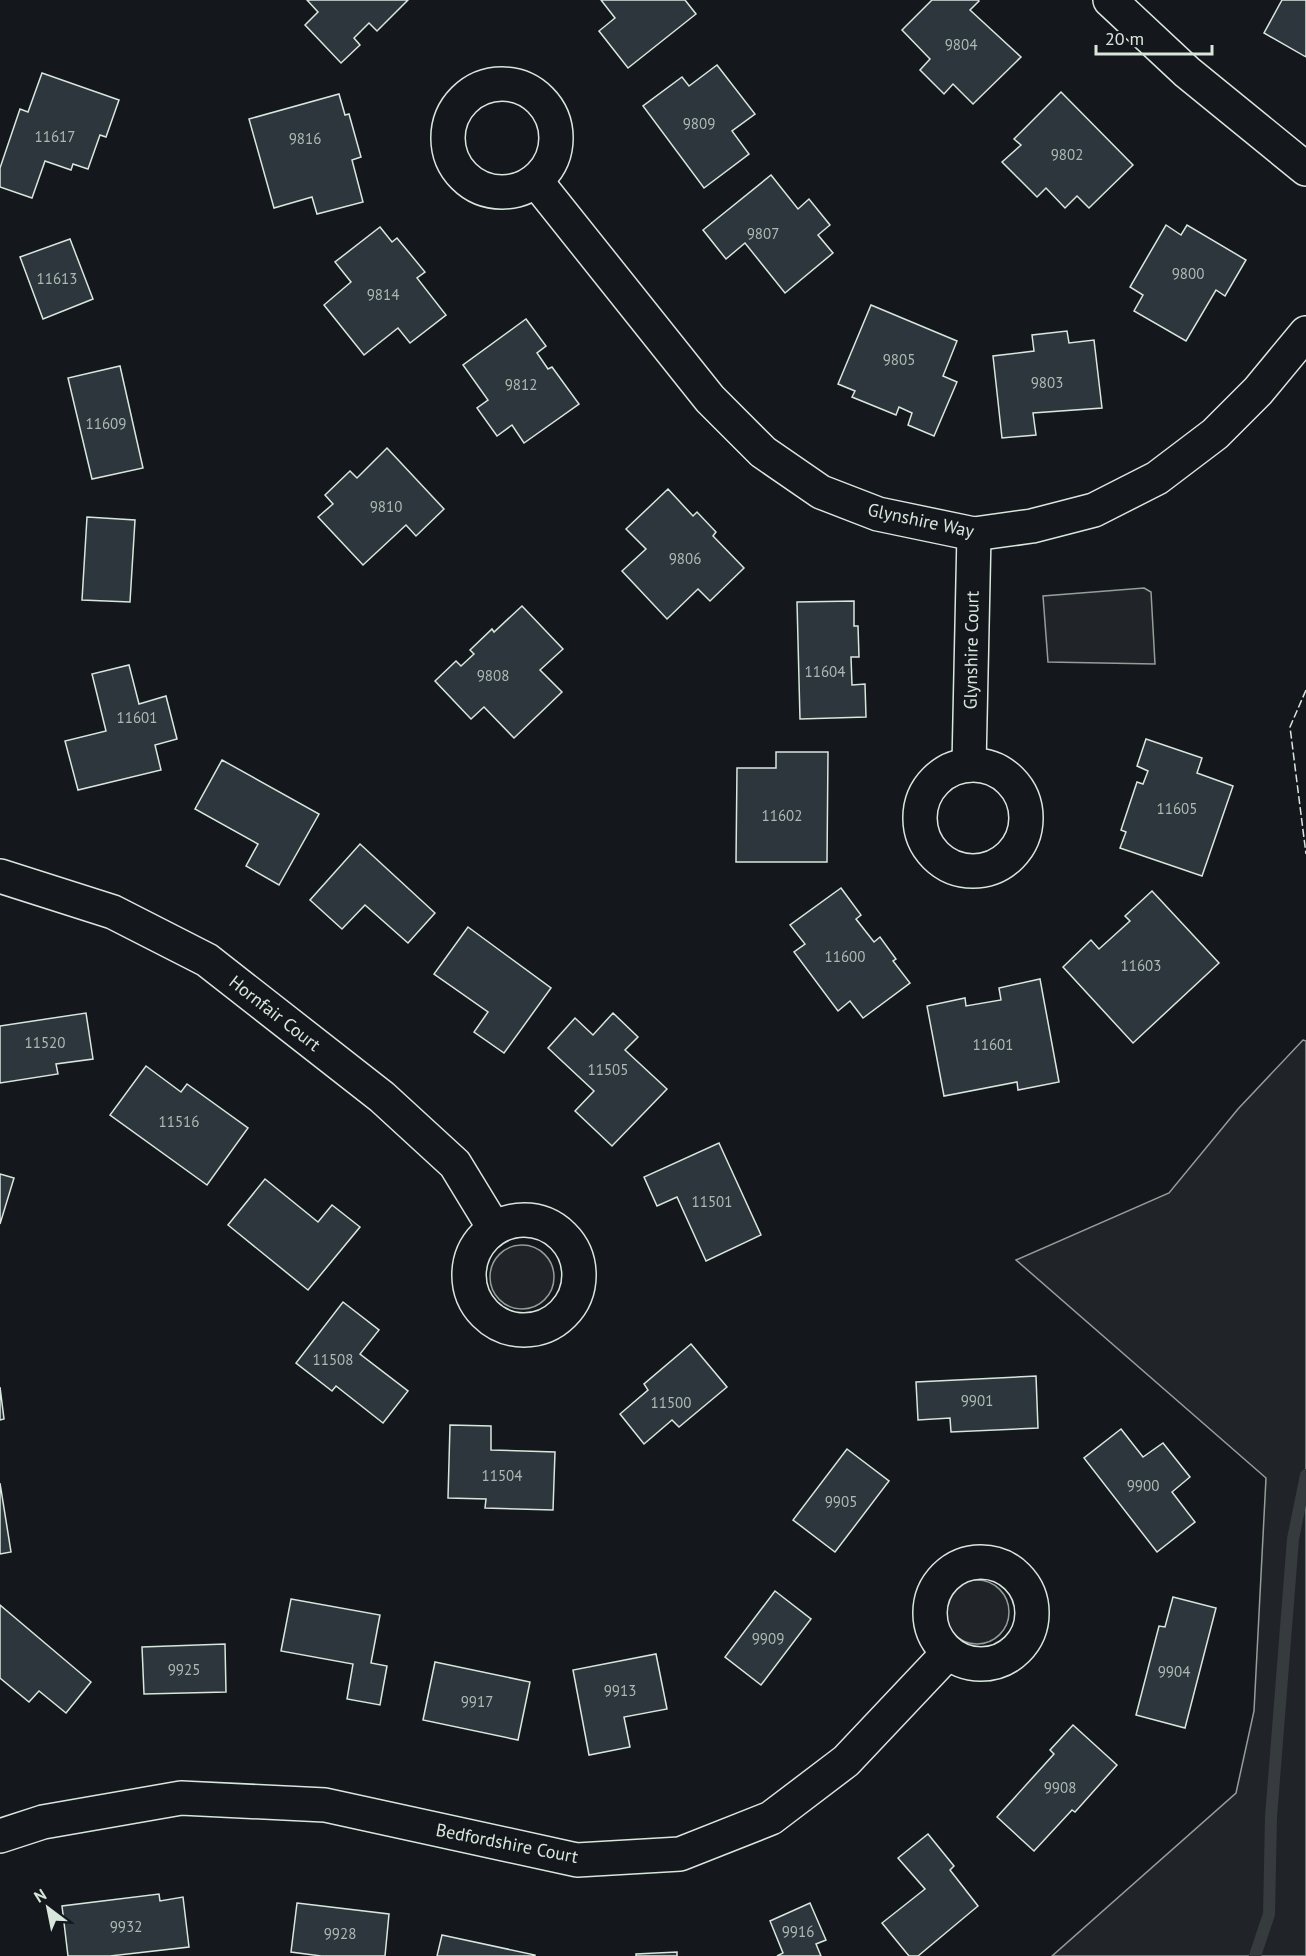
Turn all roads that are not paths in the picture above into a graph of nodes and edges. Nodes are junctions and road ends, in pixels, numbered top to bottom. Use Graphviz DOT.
graph roads {
  1 [pos="1110,0"];
  2 [pos="1306,169"];
  3 [pos="536,181"];
  4 [pos="1306,333"];
  5 [pos="974,534"];
  6 [pos="969,765"];
  7 [pos="0,876"];
  8 [pos="494,1228"];
  9 [pos="948,1653"];
  10 [pos="0,1836"];
  1 -- 2 [label="street"];
  3 -- 5 [label="street, Glynshire Way"];
  4 -- 5 [label="street, Glynshire Way"];
  5 -- 6 [label="street, Glynshire Court"];
  7 -- 8 [label="street, Hornfair Court"];
  9 -- 10 [label="street, Bedfordshire Court"];
}
